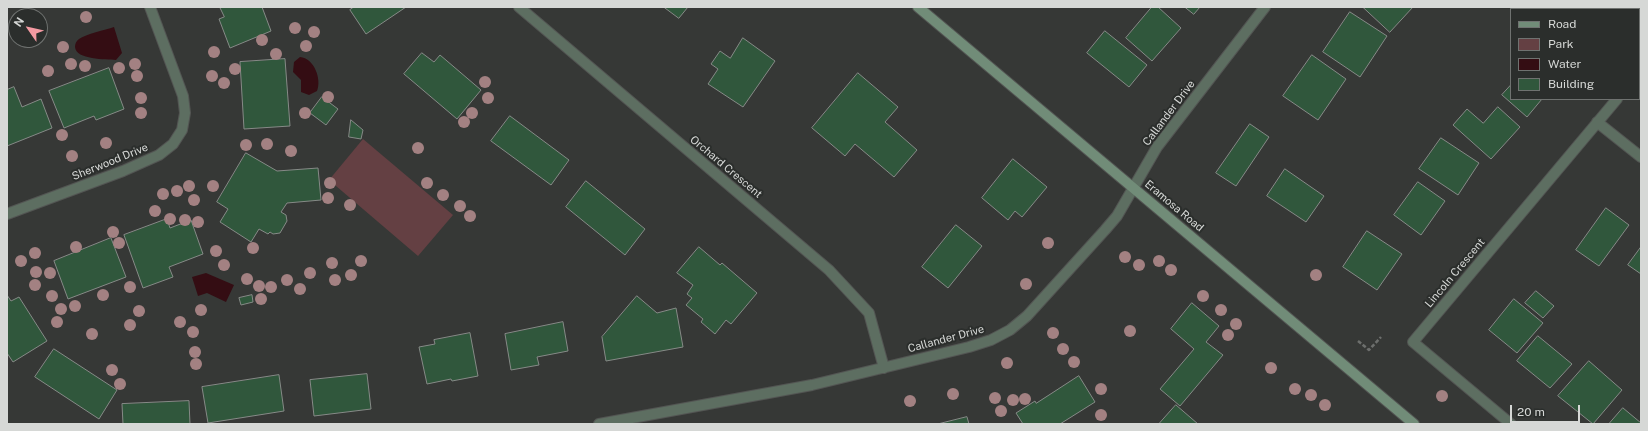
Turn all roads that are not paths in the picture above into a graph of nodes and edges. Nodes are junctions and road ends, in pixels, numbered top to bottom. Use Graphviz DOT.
graph roads {
  1 [pos="150,7"];
  2 [pos="519,7"];
  3 [pos="918,7"];
  4 [pos="1265,7"];
  5 [pos="1616,100"];
  6 [pos="1597,122"];
  7 [pos="1641,157"];
  8 [pos="1132,187"];
  9 [pos="7,214"];
  10 [pos="884,368"];
  11 [pos="599,424"];
  12 [pos="1414,424"];
  13 [pos="1510,424"];
  1 -- 9 [label="street, Sherwood Drive"];
  2 -- 10 [label="street, Orchard Crescent"];
  3 -- 8 [label="main road, Eramosa Road"];
  4 -- 8 [label="street, Callander Drive"];
  5 -- 6 [label="street, Lincoln Crescent"];
  6 -- 7 [label="street"];
  6 -- 13 [label="street, Lincoln Crescent"];
  8 -- 10 [label="street, Callander Drive"];
  8 -- 12 [label="main road, Eramosa Road"];
  10 -- 11 [label="street, Callander Drive"];
}
